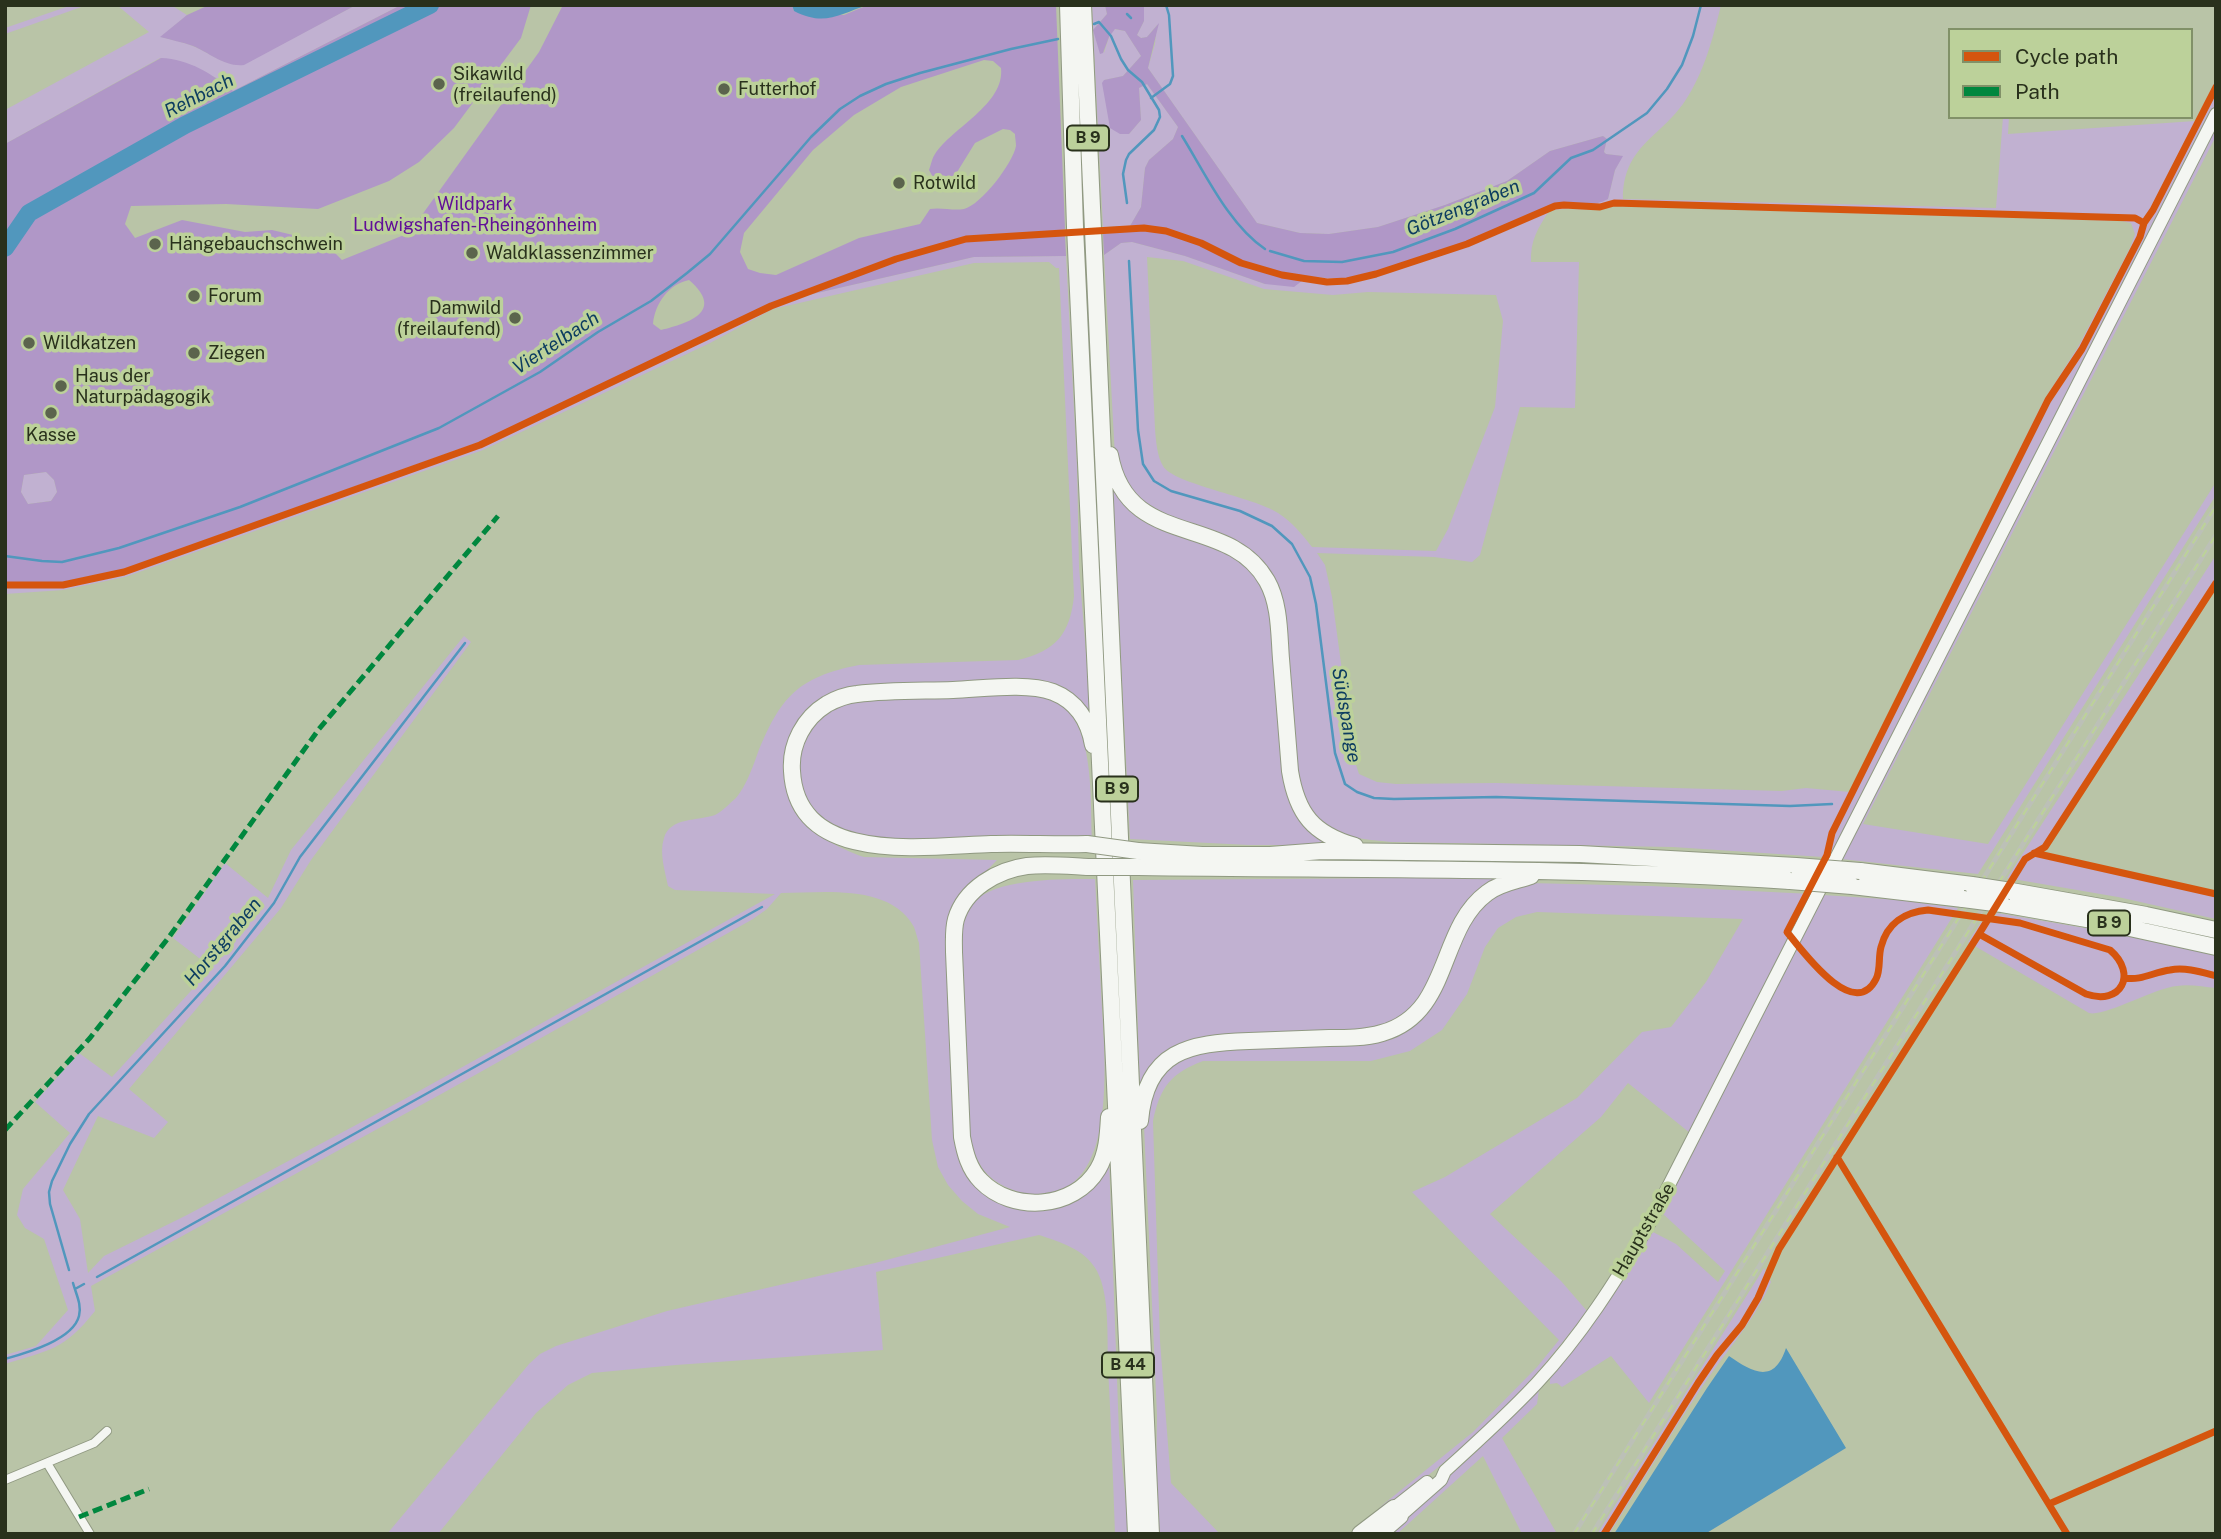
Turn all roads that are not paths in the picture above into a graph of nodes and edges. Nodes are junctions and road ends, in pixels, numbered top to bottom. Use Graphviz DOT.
graph roads {
  1 [pos="1068,5"];
  2 [pos="1083,5"];
  3 [pos="2216,114"];
  4 [pos="1101,418"];
  5 [pos="1101,781"];
  6 [pos="1374,852"];
  7 [pos="1138,859"];
  8 [pos="1547,871"];
  9 [pos="2006,897"];
  10 [pos="2216,930"];
  11 [pos="2216,947"];
  12 [pos="1116,1095"];
  13 [pos="1134,1160"];
  14 [pos="107,1431"];
  15 [pos="47,1462"];
  16 [pos="5,1480"];
  17 [pos="1397,1512"];
  18 [pos="90,1534"];
  19 [pos="1136,1534"];
  20 [pos="1151,1534"];
  21 [pos="1360,1534"];
  22 [pos="1379,1534"];
  1 -- 5 [label="highway, B 9"];
  2 -- 4 [label="highway, B 9"];
  3 -- 17 [label="main road, Hauptstraße"];
  4 -- 6 [label="highway"];
  4 -- 13 [label="highway, B 9"];
  5 -- 7 [label="highway, bridge"];
  5 -- 12 [label="highway, B 9"];
  6 -- 7 [label="highway"];
  6 -- 9 [label="highway, B 9, bridge"];
  7 -- 8 [label="highway, B 9"];
  7 -- 12 [label="highway, B 9, bridge"];
  8 -- 9 [label="highway, B 9, bridge"];
  8 -- 13 [label="highway"];
  9 -- 10 [label="highway, B 9"];
  9 -- 11 [label="highway, B 9"];
  12 -- 19 [label="highway, B 44"];
  13 -- 20 [label="highway, B 44"];
  14 -- 15 [label="street"];
  15 -- 16 [label="street"];
  15 -- 18 [label="street"];
  17 -- 21 [label="highway"];
  17 -- 22 [label="highway"];
}
